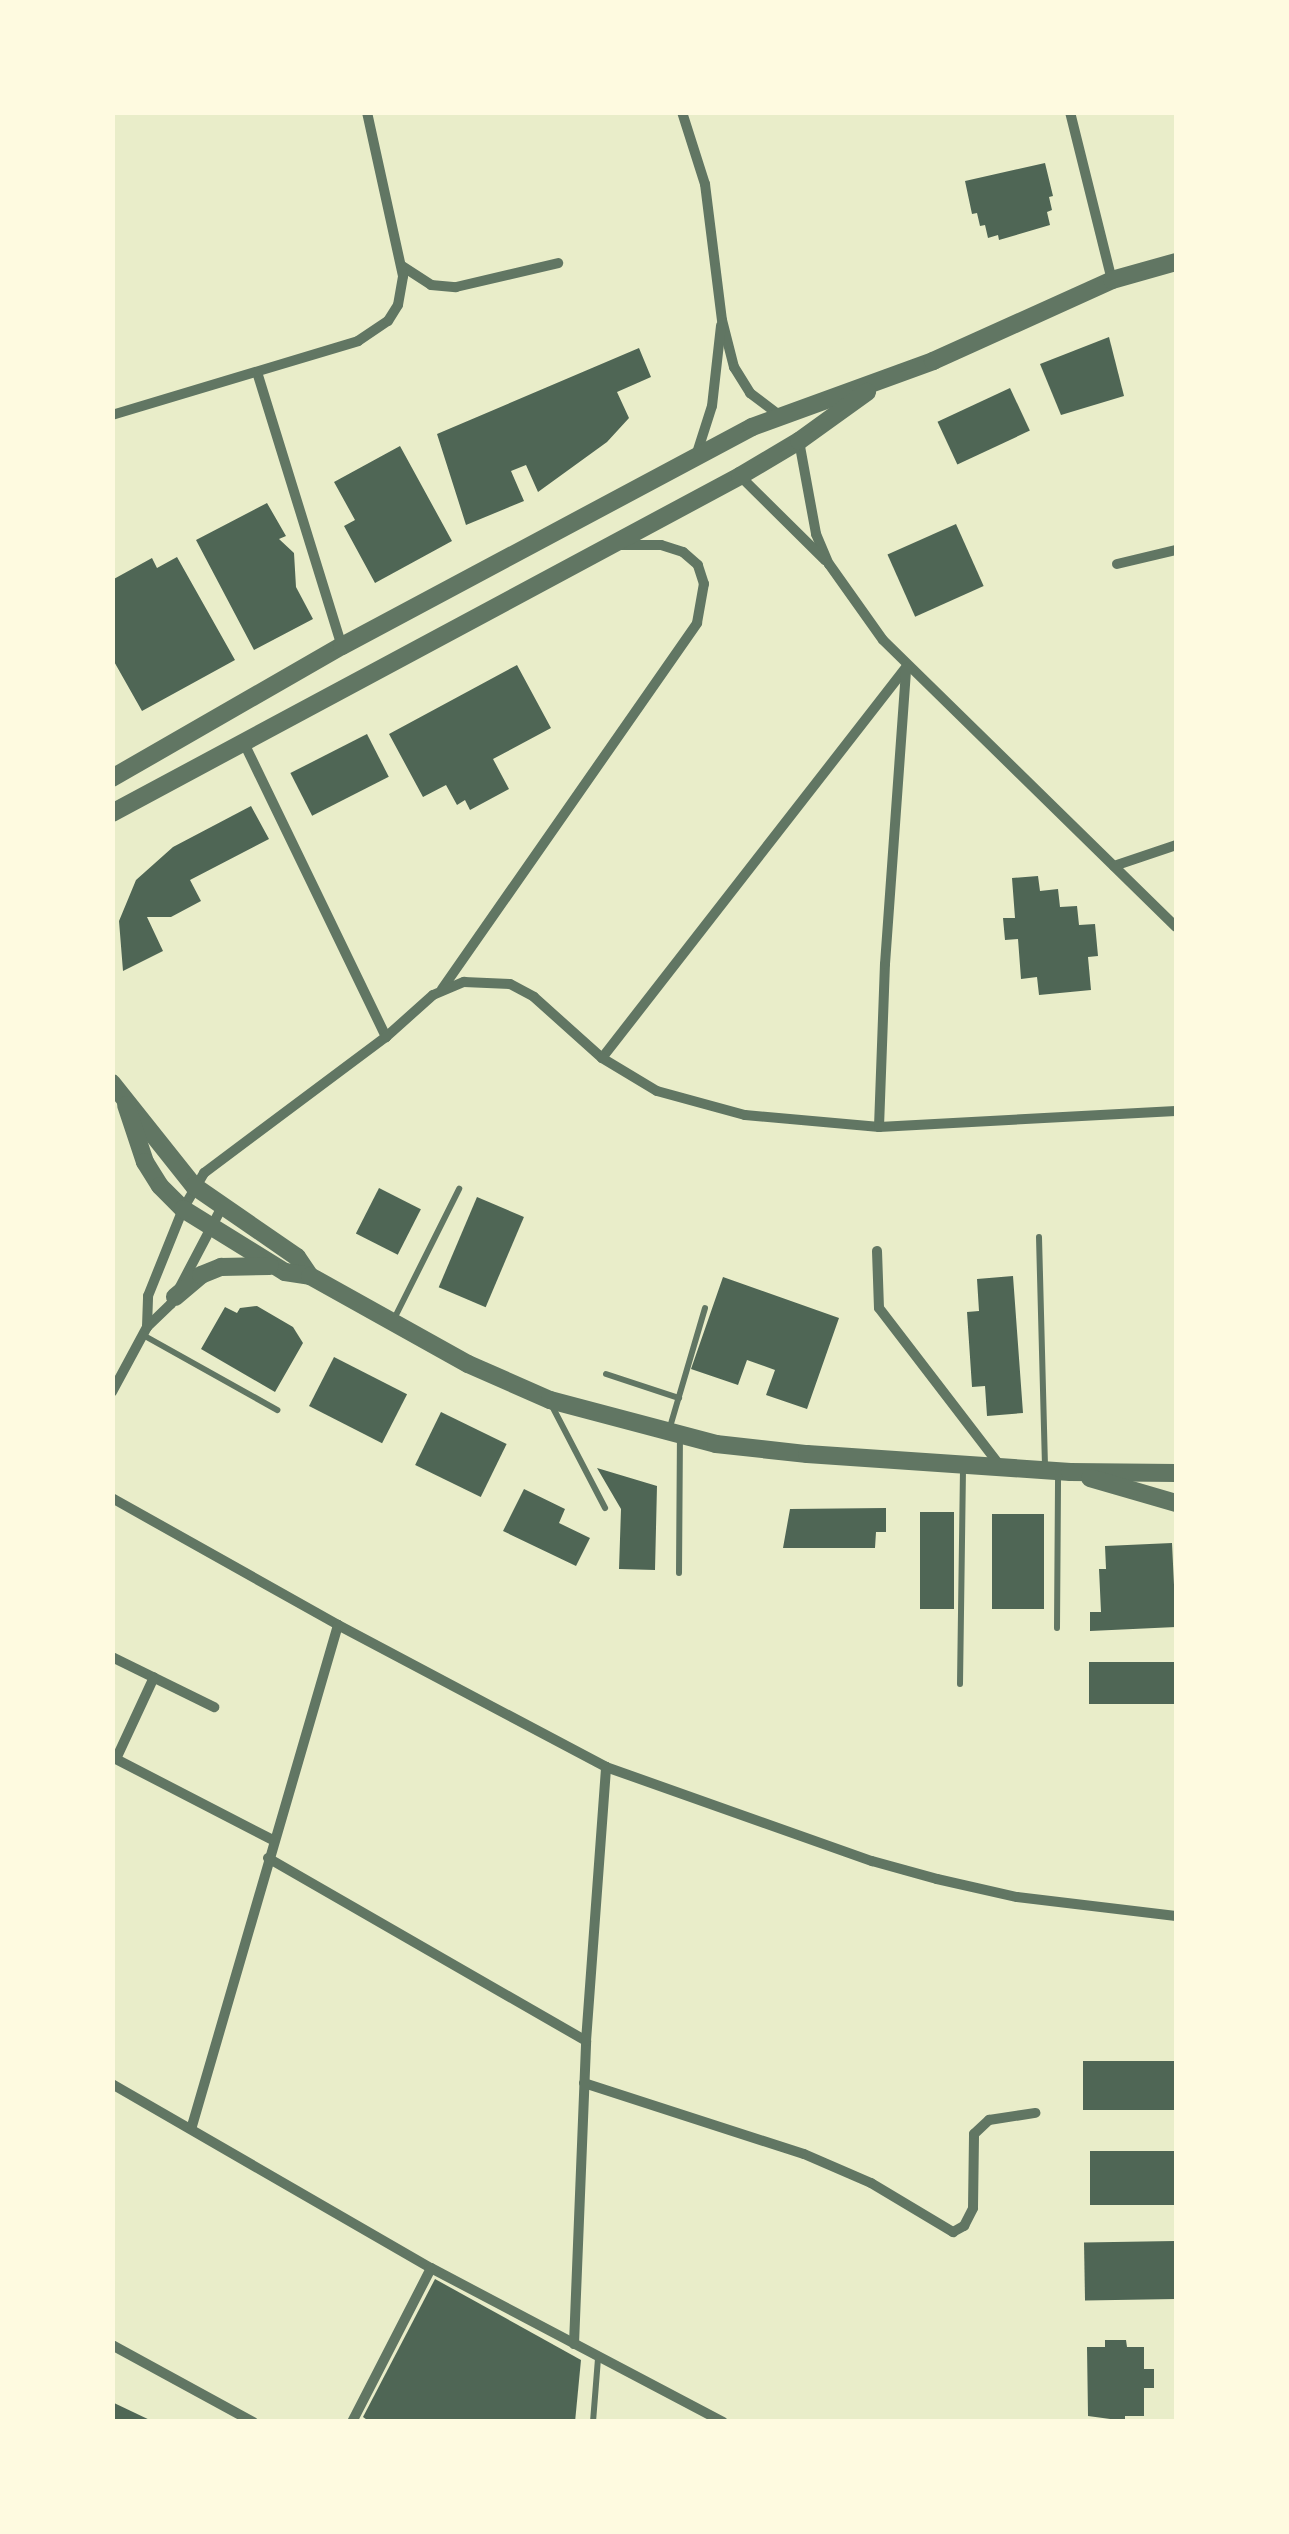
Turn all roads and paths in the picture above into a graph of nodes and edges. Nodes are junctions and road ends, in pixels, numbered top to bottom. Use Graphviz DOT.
graph roads {
  1 [pos="367,112"];
  2 [pos="682,112"];
  3 [pos="1070,112"];
  4 [pos="1176,262"];
  5 [pos="558,263"];
  6 [pos="401,265"];
  7 [pos="1112,280"];
  8 [pos="722,320"];
  9 [pos="257,372"];
  10 [pos="882,381"];
  11 [pos="112,415"];
  12 [pos="782,416"];
  13 [pos="799,441"];
  14 [pos="696,456"];
  15 [pos="740,476"];
  16 [pos="602,546"];
  17 [pos="1176,550"];
  18 [pos="830,564"];
  19 [pos="1116,564"];
  20 [pos="342,646"];
  21 [pos="906,668"];
  22 [pos="242,740"];
  23 [pos="112,778"];
  24 [pos="120,808"];
  25 [pos="112,824"];
  26 [pos="1176,845"];
  27 [pos="1114,866"];
  28 [pos="1176,927"];
  29 [pos="442,989"];
  30 [pos="386,1037"];
  31 [pos="602,1058"];
  32 [pos="112,1083"];
  33 [pos="126,1105"];
  34 [pos="1176,1110"];
  35 [pos="880,1126"];
  36 [pos="194,1186"];
  37 [pos="458,1190"];
  38 [pos="222,1206"];
  39 [pos="183,1208"];
  40 [pos="212,1226"];
  41 [pos="1039,1237"];
  42 [pos="878,1251"];
  43 [pos="276,1266"];
  44 [pos="310,1276"];
  45 [pos="175,1296"];
  46 [pos="704,1308"];
  47 [pos="392,1322"];
  48 [pos="145,1331"];
  49 [pos="606,1374"];
  50 [pos="112,1392"];
  51 [pos="679,1398"];
  52 [pos="550,1400"];
  53 [pos="277,1410"];
  54 [pos="674,1434"];
  55 [pos="963,1464"];
  56 [pos="1001,1467"];
  57 [pos="1058,1471"];
  58 [pos="1176,1473"];
  59 [pos="112,1498"];
  60 [pos="1176,1503"];
  61 [pos="605,1508"];
  62 [pos="679,1573"];
  63 [pos="338,1625"];
  64 [pos="1058,1628"];
  65 [pos="112,1658"];
  66 [pos="154,1678"];
  67 [pos="960,1684"];
  68 [pos="214,1707"];
  69 [pos="114,1758"];
  70 [pos="606,1767"];
  71 [pos="273,1840"];
  72 [pos="268,1858"];
  73 [pos="1176,1916"];
  74 [pos="586,2041"];
  75 [pos="584,2083"];
  76 [pos="112,2084"];
  77 [pos="1035,2114"];
  78 [pos="192,2126"];
  79 [pos="431,2268"];
  80 [pos="574,2344"];
  81 [pos="112,2345"];
  82 [pos="598,2359"];
  83 [pos="253,2422"];
  84 [pos="352,2422"];
  85 [pos="593,2422"];
  86 [pos="723,2422"];
  1 -- 6 [label="street"];
  2 -- 8 [label="street"];
  3 -- 7 [label="street"];
  4 -- 7 [label="street"];
  5 -- 6 [label="street"];
  6 -- 9 [label="street"];
  7 -- 10 [label="street"];
  8 -- 12 [label="street"];
  8 -- 14 [label="street"];
  9 -- 11 [label="street"];
  9 -- 20 [label="street"];
  10 -- 12 [label="street"];
  10 -- 13 [label="street"];
  12 -- 14 [label="street"];
  13 -- 15 [label="street"];
  13 -- 18 [label="street"];
  14 -- 20 [label="street"];
  15 -- 16 [label="street"];
  15 -- 18 [label="street"];
  16 -- 22 [label="street"];
  16 -- 29 [label="street"];
  17 -- 19 [label="street"];
  18 -- 21 [label="street"];
  20 -- 23 [label="street"];
  21 -- 27 [label="street"];
  21 -- 31 [label="street"];
  21 -- 35 [label="street"];
  22 -- 24 [label="street"];
  22 -- 30 [label="street"];
  24 -- 25 [label="street"];
  26 -- 27 [label="street"];
  27 -- 28 [label="street"];
  29 -- 30 [label="street"];
  29 -- 31 [label="street"];
  30 -- 36 [label="street"];
  31 -- 35 [label="street"];
  32 -- 33 [label="street"];
  33 -- 36 [label="street"];
  33 -- 39 [label="street"];
  34 -- 35 [label="street"];
  36 -- 38 [label="street"];
  36 -- 39 [label="street"];
  37 -- 47 [label="lane"];
  38 -- 40 [label="street"];
  38 -- 44 [label="street"];
  39 -- 40 [label="street"];
  39 -- 48 [label="street"];
  40 -- 43 [label="street"];
  40 -- 45 [label="street"];
  41 -- 57 [label="lane"];
  42 -- 56 [label="street"];
  43 -- 44 [label="street"];
  43 -- 45 [label="street"];
  44 -- 47 [label="street"];
  45 -- 48 [label="street"];
  46 -- 51 [label="lane"];
  47 -- 52 [label="street"];
  48 -- 50 [label="street"];
  48 -- 53 [label="lane"];
  49 -- 51 [label="lane"];
  51 -- 54 [label="lane"];
  52 -- 54 [label="street"];
  52 -- 61 [label="lane"];
  54 -- 55 [label="street"];
  54 -- 62 [label="lane"];
  55 -- 56 [label="street"];
  55 -- 67 [label="lane"];
  56 -- 57 [label="street"];
  57 -- 58 [label="street"];
  57 -- 60 [label="street"];
  57 -- 64 [label="lane"];
  59 -- 63 [label="street"];
  63 -- 70 [label="street"];
  63 -- 71 [label="street"];
  65 -- 66 [label="street"];
  66 -- 68 [label="street"];
  66 -- 69 [label="street"];
  69 -- 71 [label="street"];
  70 -- 73 [label="street"];
  70 -- 74 [label="street"];
  71 -- 72 [label="street"];
  72 -- 74 [label="street"];
  72 -- 78 [label="street"];
  74 -- 75 [label="street"];
  75 -- 77 [label="street"];
  75 -- 80 [label="street"];
  76 -- 78 [label="street"];
  78 -- 79 [label="street"];
  79 -- 80 [label="street"];
  79 -- 84 [label="street"];
  80 -- 82 [label="street"];
  81 -- 83 [label="street"];
  82 -- 85 [label="lane"];
  82 -- 86 [label="street"];
}
